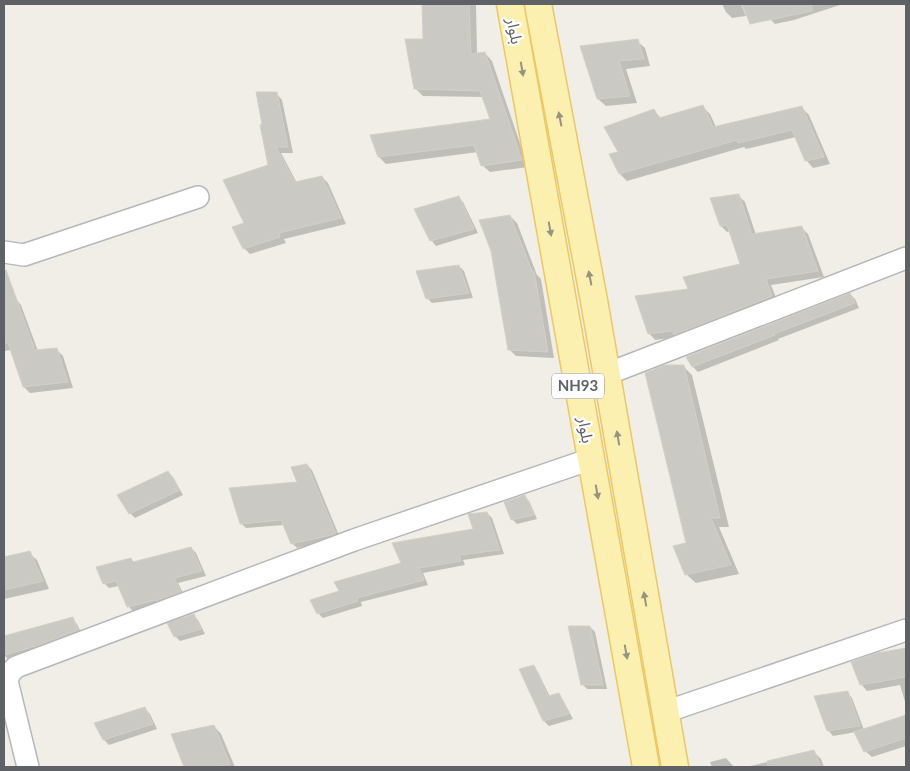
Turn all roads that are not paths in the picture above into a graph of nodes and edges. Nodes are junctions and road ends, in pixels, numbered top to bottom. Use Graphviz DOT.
graph roads {
  1 [pos="510,4"];
  2 [pos="538,4"];
  3 [pos="198,197"];
  4 [pos="4,252"];
  5 [pos="906,258"];
  6 [pos="607,374"];
  7 [pos="591,459"];
  8 [pos="906,630"];
  9 [pos="665,712"];
  10 [pos="28,767"];
  11 [pos="646,767"];
  12 [pos="675,767"];
  1 -- 7 [label="main road, بلوار / NH93, one-way"];
  6 -- 2 [label="main road, بلوار / NH93, one-way"];
  3 -- 4 [label="street"];
  5 -- 6 [label="street"];
  9 -- 6 [label="main road, بلوار / NH93, one-way"];
  7 -- 10 [label="street"];
  7 -- 11 [label="main road, بلوار / NH93, one-way"];
  8 -- 9 [label="street"];
  9 -- 12 [label="main road, بلوار / NH93"];
}
